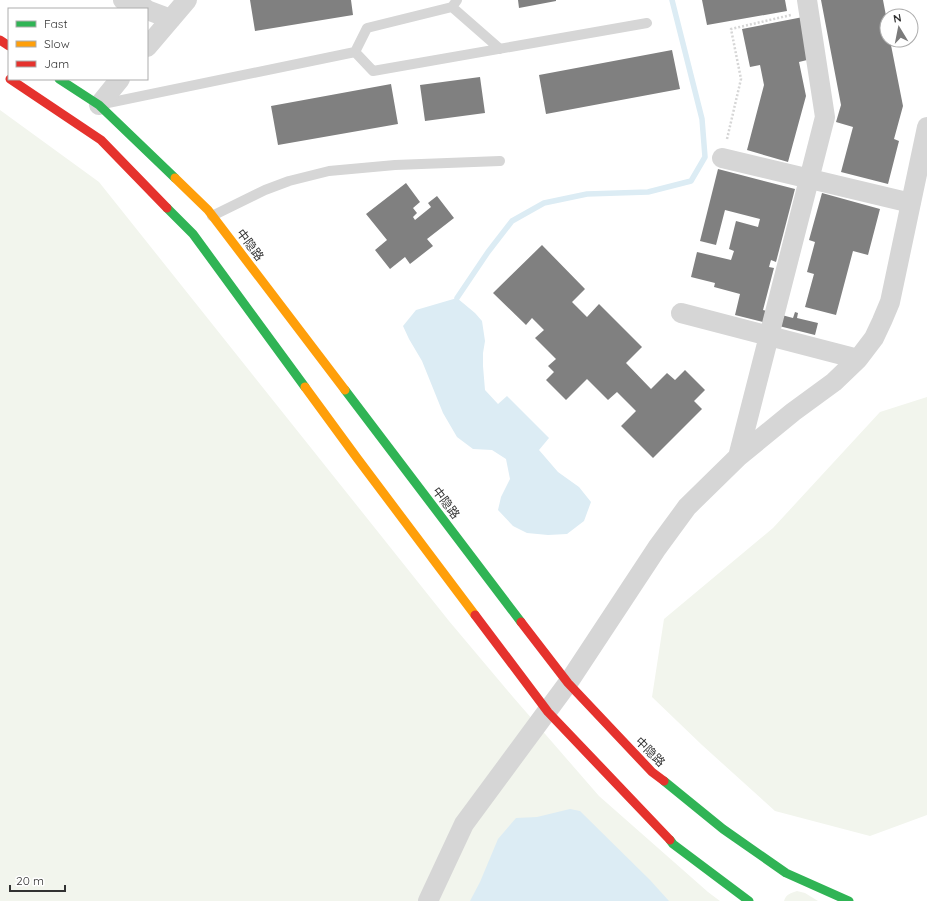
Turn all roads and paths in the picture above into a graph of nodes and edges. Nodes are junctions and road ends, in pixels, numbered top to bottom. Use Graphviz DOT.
graph roads {
  1 [pos="124,0"];
  2 [pos="187,0"];
  3 [pos="455,4"];
  4 [pos="808,5"];
  5 [pos="144,8"];
  6 [pos="148,10"];
  7 [pos="171,19"];
  8 [pos="648,23"];
  9 [pos="148,46"];
  10 [pos="500,49"];
  11 [pos="355,52"];
  12 [pos="11,80"];
  13 [pos="61,80"];
  14 [pos="119,80"];
  15 [pos="99,105"];
  16 [pos="927,127"];
  17 [pos="722,158"];
  18 [pos="500,161"];
  19 [pos="809,179"];
  20 [pos="911,204"];
  21 [pos="212,216"];
  22 [pos="681,313"];
  23 [pos="769,335"];
  24 [pos="858,358"];
  25 [pos="738,457"];
  26 [pos="568,684"];
  27 [pos="548,712"];
  28 [pos="428,901"];
  29 [pos="749,901"];
  30 [pos="848,901"];
  1 -- 5 [label="street"];
  2 -- 7 [label="street"];
  3 -- 10 [label="lane"];
  3 -- 11 [label="lane"];
  4 -- 17 [label="path"];
  4 -- 19 [label="street"];
  6 -- 7 [label="street"];
  7 -- 9 [label="street"];
  8 -- 10 [label="lane"];
  10 -- 11 [label="lane"];
  11 -- 15 [label="lane"];
  12 -- 27 [label="main road"];
  13 -- 15 [label="main road, 中隐路"];
  14 -- 15 [label="street"];
  15 -- 21 [label="main road, 中隐路"];
  16 -- 20 [label="street"];
  17 -- 19 [label="street"];
  18 -- 21 [label="lane"];
  19 -- 20 [label="street"];
  19 -- 23 [label="street"];
  20 -- 24 [label="street"];
  21 -- 26 [label="main road, 中隐路"];
  22 -- 23 [label="street"];
  23 -- 24 [label="street"];
  23 -- 25 [label="street"];
  24 -- 25 [label="street"];
  25 -- 26 [label="street"];
  26 -- 27 [label="street"];
  26 -- 30 [label="main road, 中隐路"];
  27 -- 28 [label="street"];
  27 -- 29 [label="main road"];
}
